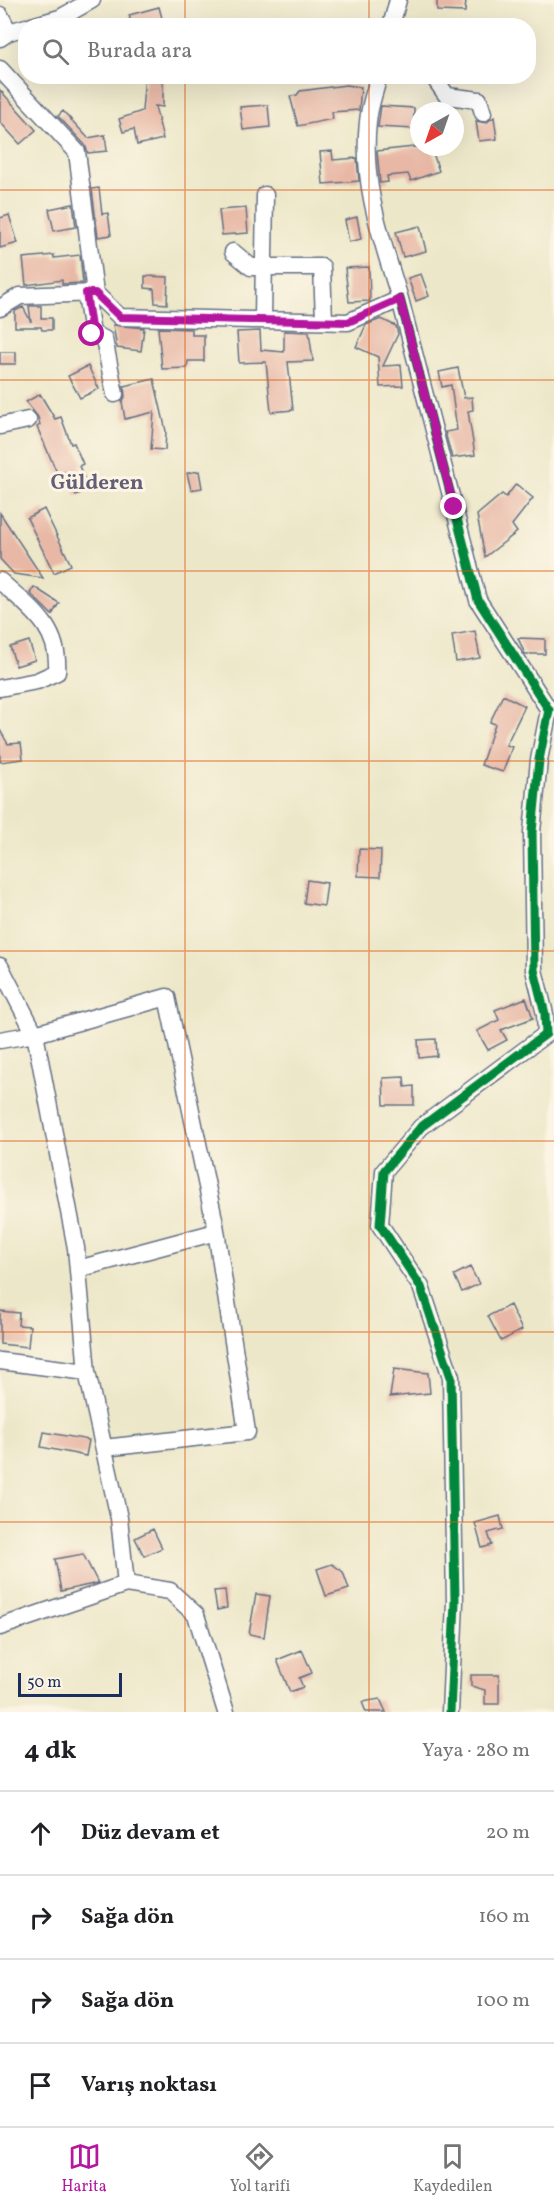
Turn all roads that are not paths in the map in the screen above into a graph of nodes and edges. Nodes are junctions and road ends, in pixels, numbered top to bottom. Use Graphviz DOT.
graph roads {
  1 [pos="92,0"];
  2 [pos="398,0"];
  3 [pos="0,15"];
  4 [pos="60,18"];
  5 [pos="393,18"];
  6 [pos="12,32"];
  7 [pos="0,69"];
  8 [pos="377,84"];
  9 [pos="439,84"];
  10 [pos="483,113"];
  11 [pos="265,195"];
  12 [pos="233,252"];
  13 [pos="264,267"];
  14 [pos="91,293"];
  15 [pos="400,299"];
  16 [pos="0,308"];
  17 [pos="263,319"];
  18 [pos="324,320"];
  19 [pos="115,394"];
  20 [pos="28,420"];
  21 [pos="0,426"];
  22 [pos="0,581"];
  23 [pos="0,688"];
  24 [pos="551,711"];
  25 [pos="0,966"];
  26 [pos="35,1034"];
  27 [pos="0,1040"];
  28 [pos="216,1232"];
  29 [pos="78,1269"];
  30 [pos="0,1361"];
  31 [pos="87,1372"];
  32 [pos="104,1448"];
  33 [pos="126,1584"];
  34 [pos="0,1627"];
  35 [pos="226,1712"];
  36 [pos="450,1712"];
  1 -- 4 [label="street"];
  2 -- 5 [label="street"];
  3 -- 6 [label="street"];
  7 -- 14 [label="street"];
  8 -- 15 [label="street"];
  9 -- 10 [label="street"];
  11 -- 13 [label="street"];
  12 -- 13 [label="street"];
  13 -- 17 [label="street"];
  13 -- 18 [label="street"];
  14 -- 16 [label="street"];
  14 -- 17 [label="street"];
  14 -- 19 [label="street"];
  15 -- 18 [label="street"];
  15 -- 24 [label="street"];
  17 -- 18 [label="street"];
  20 -- 21 [label="street"];
  22 -- 23 [label="street"];
  24 -- 36 [label="street"];
  25 -- 26 [label="street"];
  26 -- 27 [label="street"];
  26 -- 28 [label="street"];
  26 -- 29 [label="street"];
  28 -- 29 [label="street"];
  28 -- 32 [label="street"];
  29 -- 31 [label="street"];
  30 -- 31 [label="street"];
  31 -- 32 [label="street"];
  32 -- 33 [label="street"];
  33 -- 34 [label="street"];
  33 -- 35 [label="street"];
}
